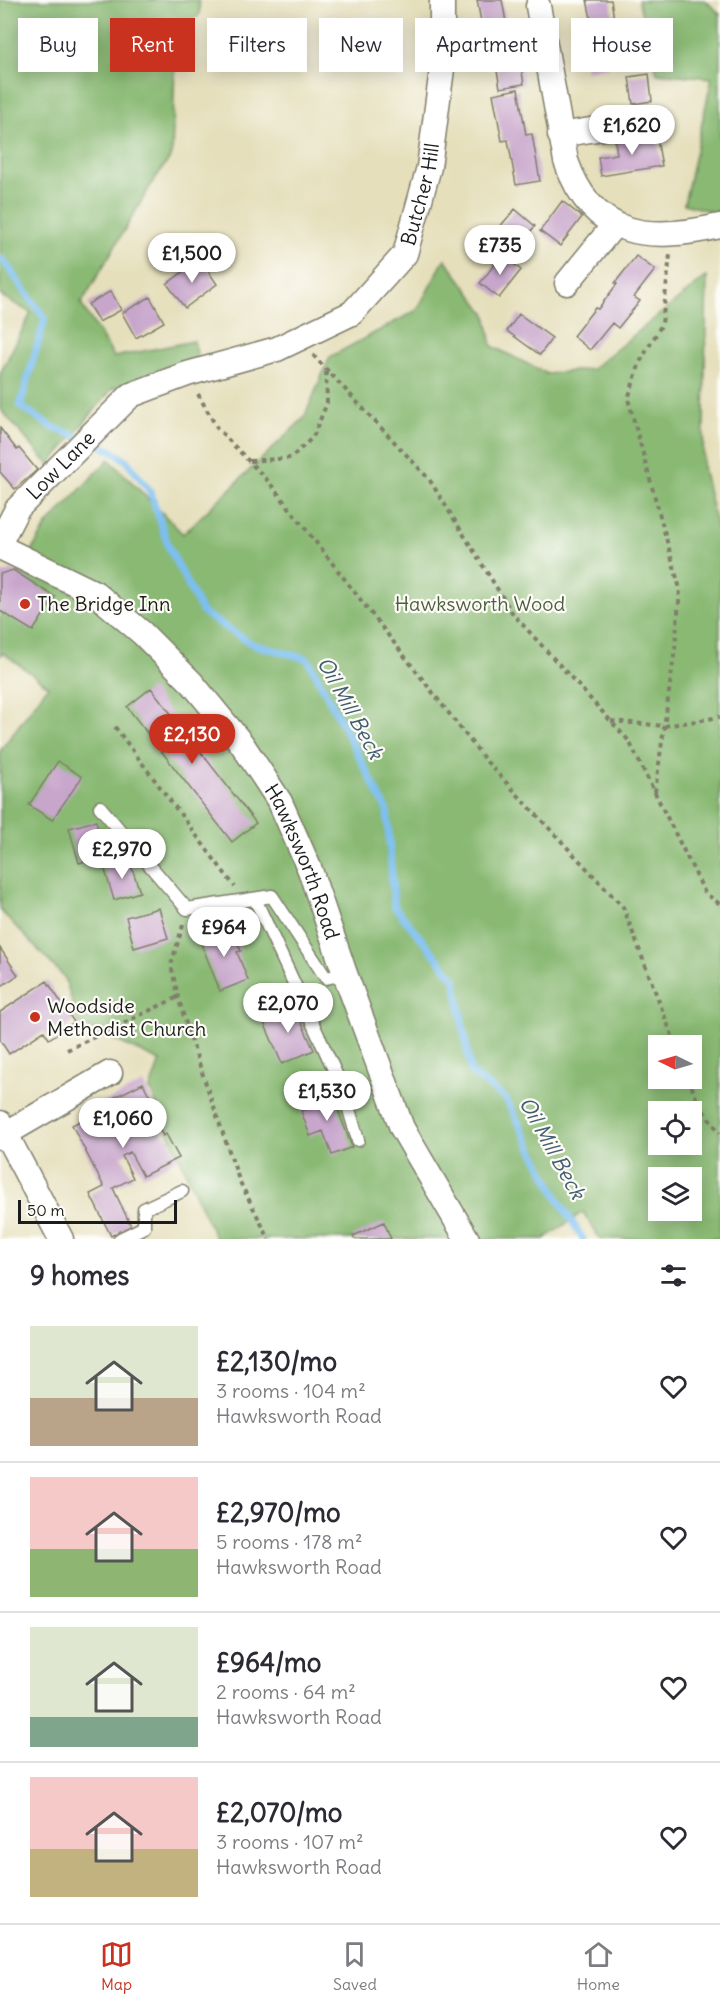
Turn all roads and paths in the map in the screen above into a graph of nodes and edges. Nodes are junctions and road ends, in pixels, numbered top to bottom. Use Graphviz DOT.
graph roads {
  1 [pos="441,0"];
  2 [pos="538,6"];
  3 [pos="609,127"];
  4 [pos="560,135"];
  5 [pos="615,224"];
  6 [pos="720,226"];
  7 [pos="682,232"];
  8 [pos="567,283"];
  9 [pos="300,338"];
  10 [pos="326,368"];
  11 [pos="187,374"];
  12 [pos="131,395"];
  13 [pos="249,461"];
  14 [pos="6,516"];
  15 [pos="0,542"];
  16 [pos="0,547"];
  17 [pos="720,717"];
  18 [pos="610,721"];
  19 [pos="665,726"];
  20 [pos="116,727"];
  21 [pos="655,792"];
  22 [pos="100,807"];
  23 [pos="239,892"];
  24 [pos="255,899"];
  25 [pos="720,904"];
  26 [pos="187,909"];
  27 [pos="345,974"];
  28 [pos="178,997"];
  29 [pos="672,1035"];
  30 [pos="67,1050"];
  31 [pos="110,1073"];
  32 [pos="692,1089"];
  33 [pos="2,1132"];
  34 [pos="720,1132"];
  35 [pos="358,1140"];
  36 [pos="182,1191"];
  37 [pos="61,1239"];
  38 [pos="120,1239"];
  39 [pos="269,1239"];
  40 [pos="467,1239"];
  1 -- 9 [label="street, Butcher Hill"];
  2 -- 4 [label="street"];
  3 -- 4 [label="street"];
  4 -- 5 [label="street"];
  5 -- 7 [label="street"];
  5 -- 8 [label="street"];
  6 -- 7 [label="street"];
  7 -- 19 [label="path"];
  9 -- 10 [label="path"];
  9 -- 11 [label="street, Butcher Hill"];
  10 -- 13 [label="path"];
  10 -- 18 [label="path"];
  11 -- 12 [label="street, Butcher Hill"];
  11 -- 13 [label="path"];
  12 -- 14 [label="street, Low Lane"];
  13 -- 29 [label="path"];
  14 -- 15 [label="street, Low Lane"];
  16 -- 27 [label="street, Hawksworth Road"];
  17 -- 19 [label="path"];
  18 -- 19 [label="path"];
  18 -- 21 [label="path"];
  19 -- 21 [label="path"];
  20 -- 23 [label="path"];
  21 -- 25 [label="path"];
  22 -- 26 [label="lane"];
  24 -- 26 [label="lane"];
  24 -- 27 [label="lane"];
  24 -- 35 [label="lane"];
  26 -- 28 [label="path"];
  27 -- 40 [label="street, Hawksworth Road"];
  28 -- 30 [label="path"];
  28 -- 39 [label="path"];
  31 -- 33 [label="street"];
  32 -- 34 [label="path"];
  33 -- 37 [label="street"];
  36 -- 38 [label="lane"];
}
